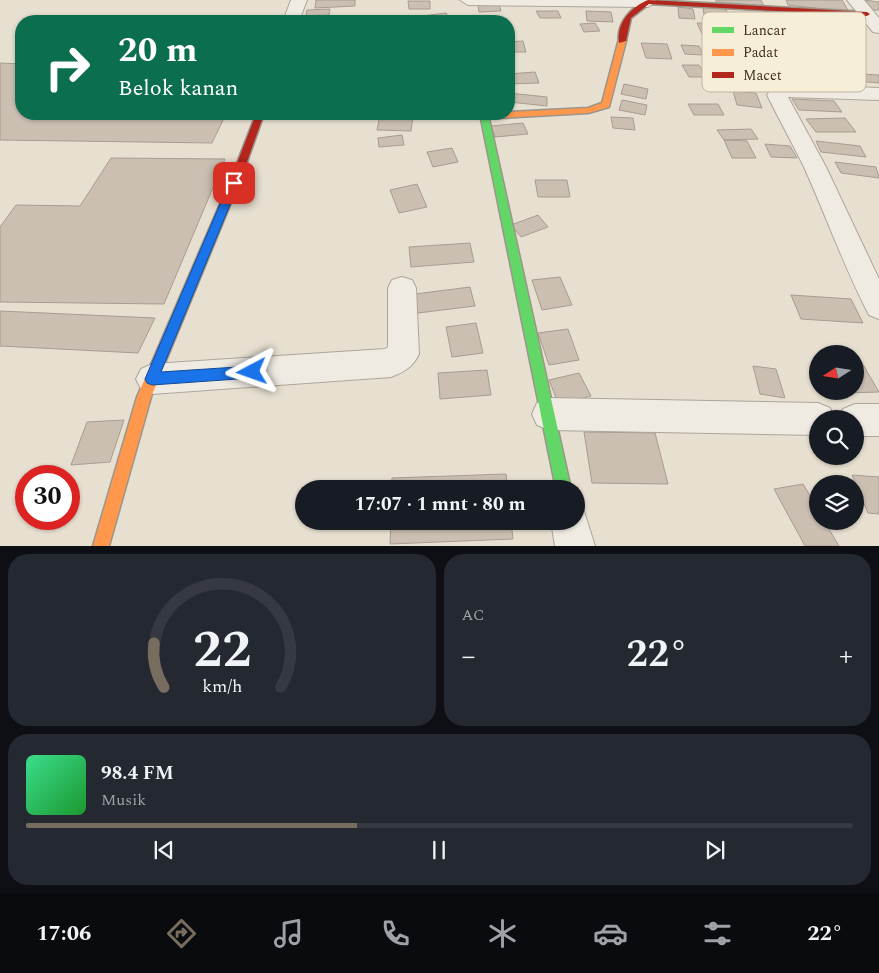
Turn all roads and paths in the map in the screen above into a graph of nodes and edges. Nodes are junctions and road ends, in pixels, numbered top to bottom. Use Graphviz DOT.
graph roads {
  1 [pos="299,0"];
  2 [pos="855,0"];
  3 [pos="647,1"];
  4 [pos="464,5"];
  5 [pos="833,12"];
  6 [pos="865,12"];
  7 [pos="867,14"];
  8 [pos="293,15"];
  9 [pos="879,28"];
  10 [pos="782,92"];
  11 [pos="832,92"];
  12 [pos="879,94"];
  13 [pos="515,114"];
  14 [pos="258,120"];
  15 [pos="485,120"];
  16 [pos="402,288"];
  17 [pos="879,307"];
  18 [pos="152,379"];
  19 [pos="549,414"];
  20 [pos="809,419"];
  21 [pos="864,420"];
  22 [pos="879,420"];
  23 [pos="562,480"];
  24 [pos="572,530"];
  25 [pos="101,546"];
  26 [pos="575,546"];
  1 -- 8 [label="street"];
  2 -- 6 [label="street"];
  3 -- 4 [label="street"];
  3 -- 5 [label="street"];
  3 -- 13 [label="street"];
  7 -- 9 [label="street"];
  10 -- 17 [label="street"];
  11 -- 12 [label="street"];
  14 -- 18 [label="street"];
  15 -- 19 [label="street"];
  16 -- 18 [label="street"];
  18 -- 25 [label="street"];
  19 -- 20 [label="street"];
  19 -- 23 [label="street"];
  21 -- 22 [label="street"];
  24 -- 26 [label="street"];
}
